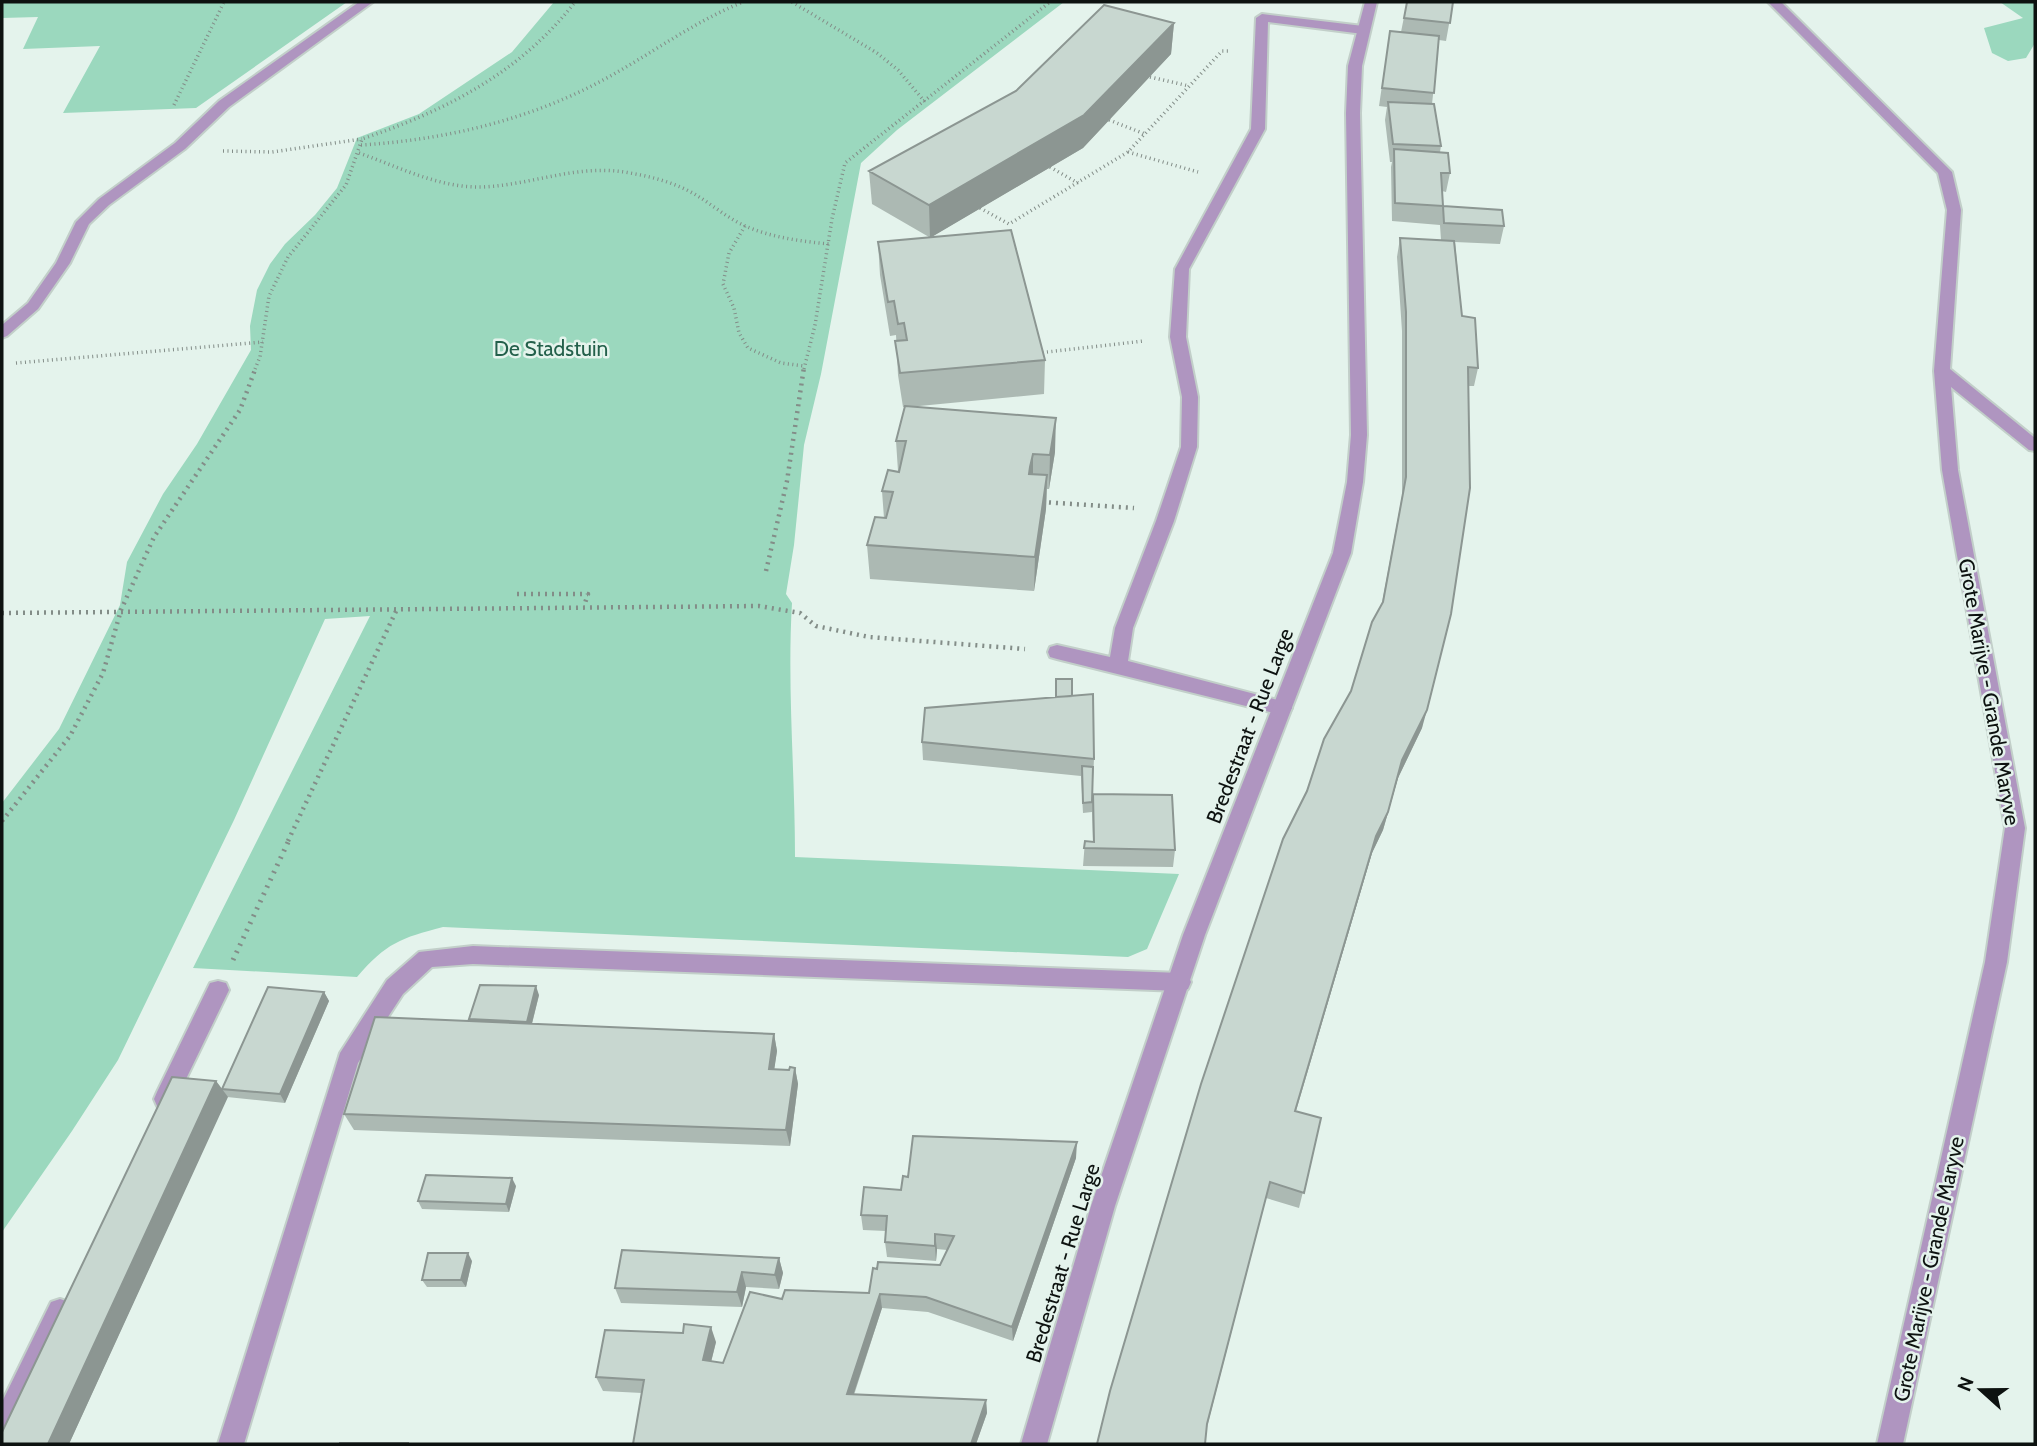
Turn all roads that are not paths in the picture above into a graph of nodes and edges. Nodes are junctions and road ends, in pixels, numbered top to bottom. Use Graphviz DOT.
graph roads {
  1 [pos="367,2"];
  2 [pos="1371,2"];
  3 [pos="1774,2"];
  4 [pos="1363,30"];
  5 [pos="2,333"];
  6 [pos="1942,371"];
  7 [pos="2035,446"];
  8 [pos="1057,652"];
  9 [pos="1118,664"];
  10 [pos="1282,708"];
  11 [pos="1180,982"];
  12 [pos="218,990"];
  13 [pos="156,1116"];
  14 [pos="70,1292"];
  15 [pos="2,1429"];
  16 [pos="231,1444"];
  17 [pos="1034,1444"];
  18 [pos="1890,1444"];
  1 -- 5 [label="street"];
  2 -- 4 [label="street, Bredestraat - Rue Large"];
  3 -- 6 [label="street, Grote Marijve - Grande Maryve"];
  4 -- 9 [label="street"];
  4 -- 10 [label="street, Bredestraat - Rue Large"];
  6 -- 7 [label="street"];
  6 -- 18 [label="street, Grote Marijve - Grande Maryve"];
  8 -- 9 [label="street"];
  9 -- 10 [label="street"];
  10 -- 11 [label="street, Bredestraat - Rue Large"];
  11 -- 16 [label="street"];
  11 -- 17 [label="street, Bredestraat - Rue Large"];
  12 -- 13 [label="street"];
  14 -- 15 [label="street"];
}
